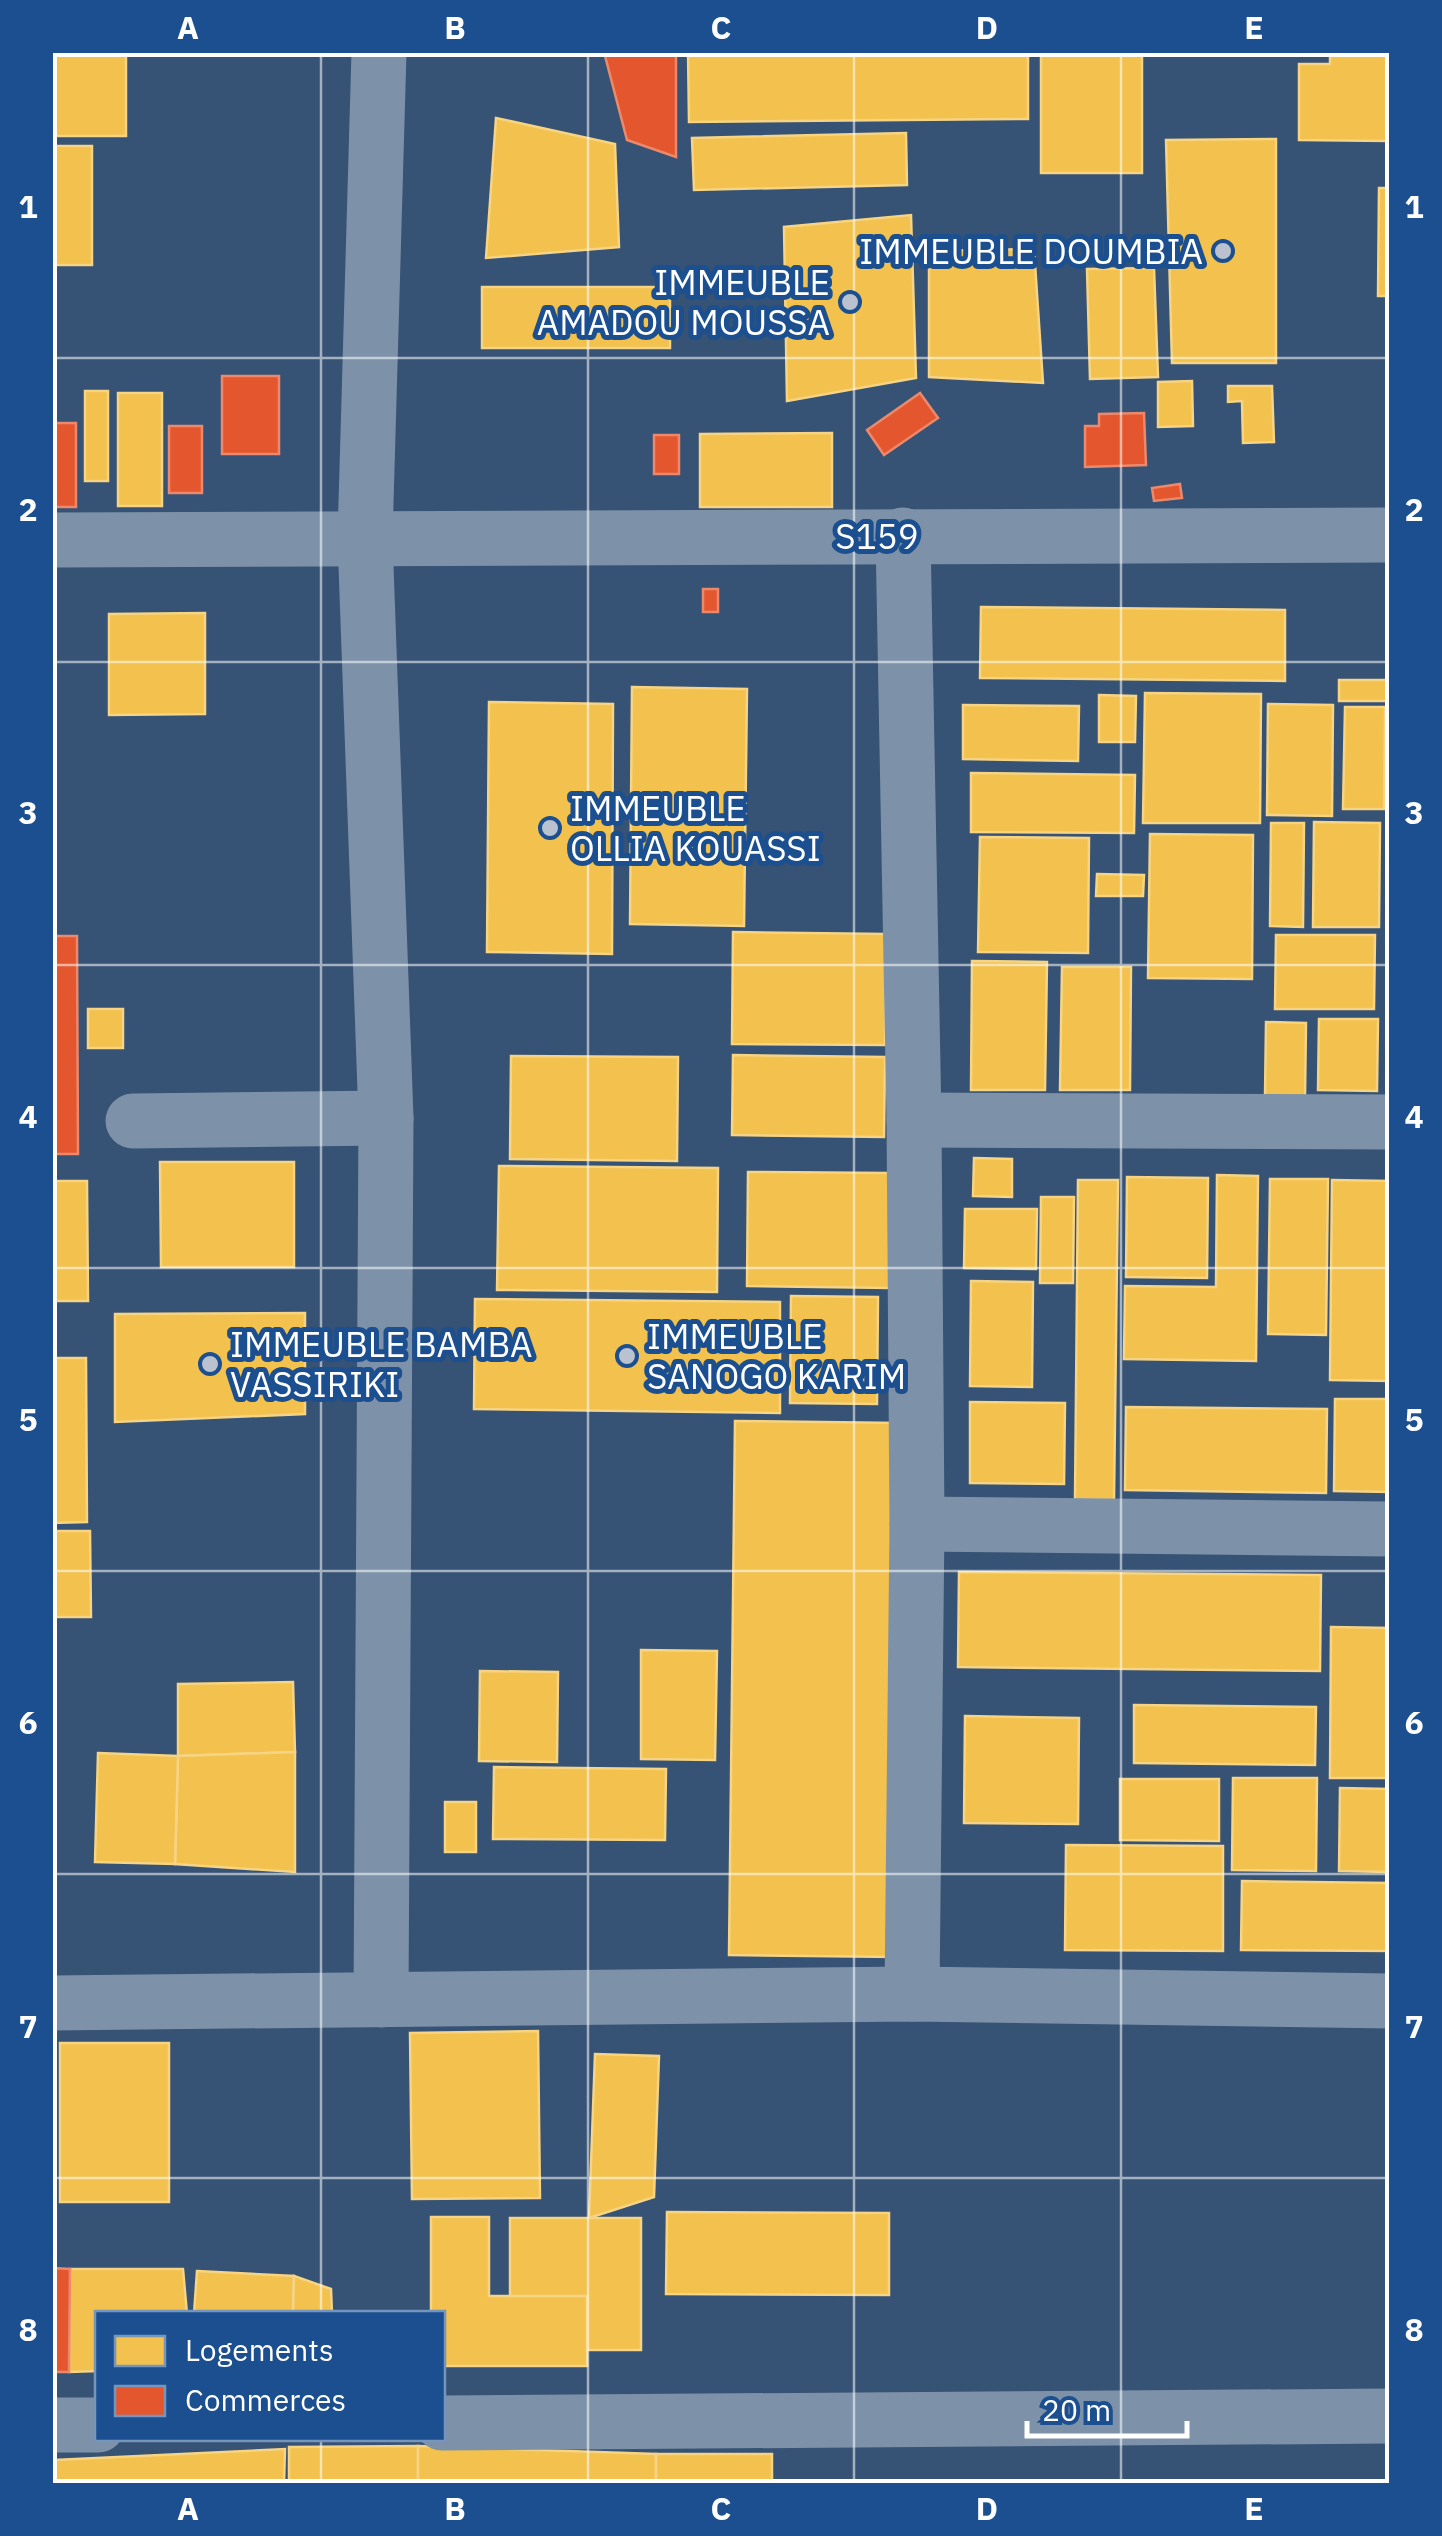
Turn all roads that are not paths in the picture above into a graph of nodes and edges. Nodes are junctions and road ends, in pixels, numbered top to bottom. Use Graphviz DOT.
graph roads {
  1 [pos="379,52"];
  2 [pos="1390,535"];
  3 [pos="902,536"];
  4 [pos="366,538"];
  5 [pos="52,540"];
  6 [pos="386,1118"];
  7 [pos="914,1120"];
  8 [pos="133,1121"];
  9 [pos="1390,1122"];
  10 [pos="917,1524"];
  11 [pos="1390,1529"];
  12 [pos="912,1994"];
  13 [pos="381,2000"];
  14 [pos="52,2002"];
  15 [pos="1390,2002"];
  16 [pos="1390,2416"];
  17 [pos="445,2422"];
  18 [pos="52,2425"];
  19 [pos="95,2425"];
  1 -- 4 [label="street"];
  2 -- 3 [label="street, S159"];
  3 -- 4 [label="street, S159"];
  3 -- 7 [label="street"];
  4 -- 5 [label="street, S159"];
  4 -- 6 [label="street"];
  6 -- 8 [label="street"];
  6 -- 13 [label="street"];
  7 -- 9 [label="street"];
  7 -- 10 [label="street"];
  10 -- 11 [label="street"];
  10 -- 12 [label="street"];
  12 -- 13 [label="street"];
  12 -- 15 [label="street"];
  13 -- 14 [label="street"];
  16 -- 17 [label="street"];
  18 -- 19 [label="street"];
}
